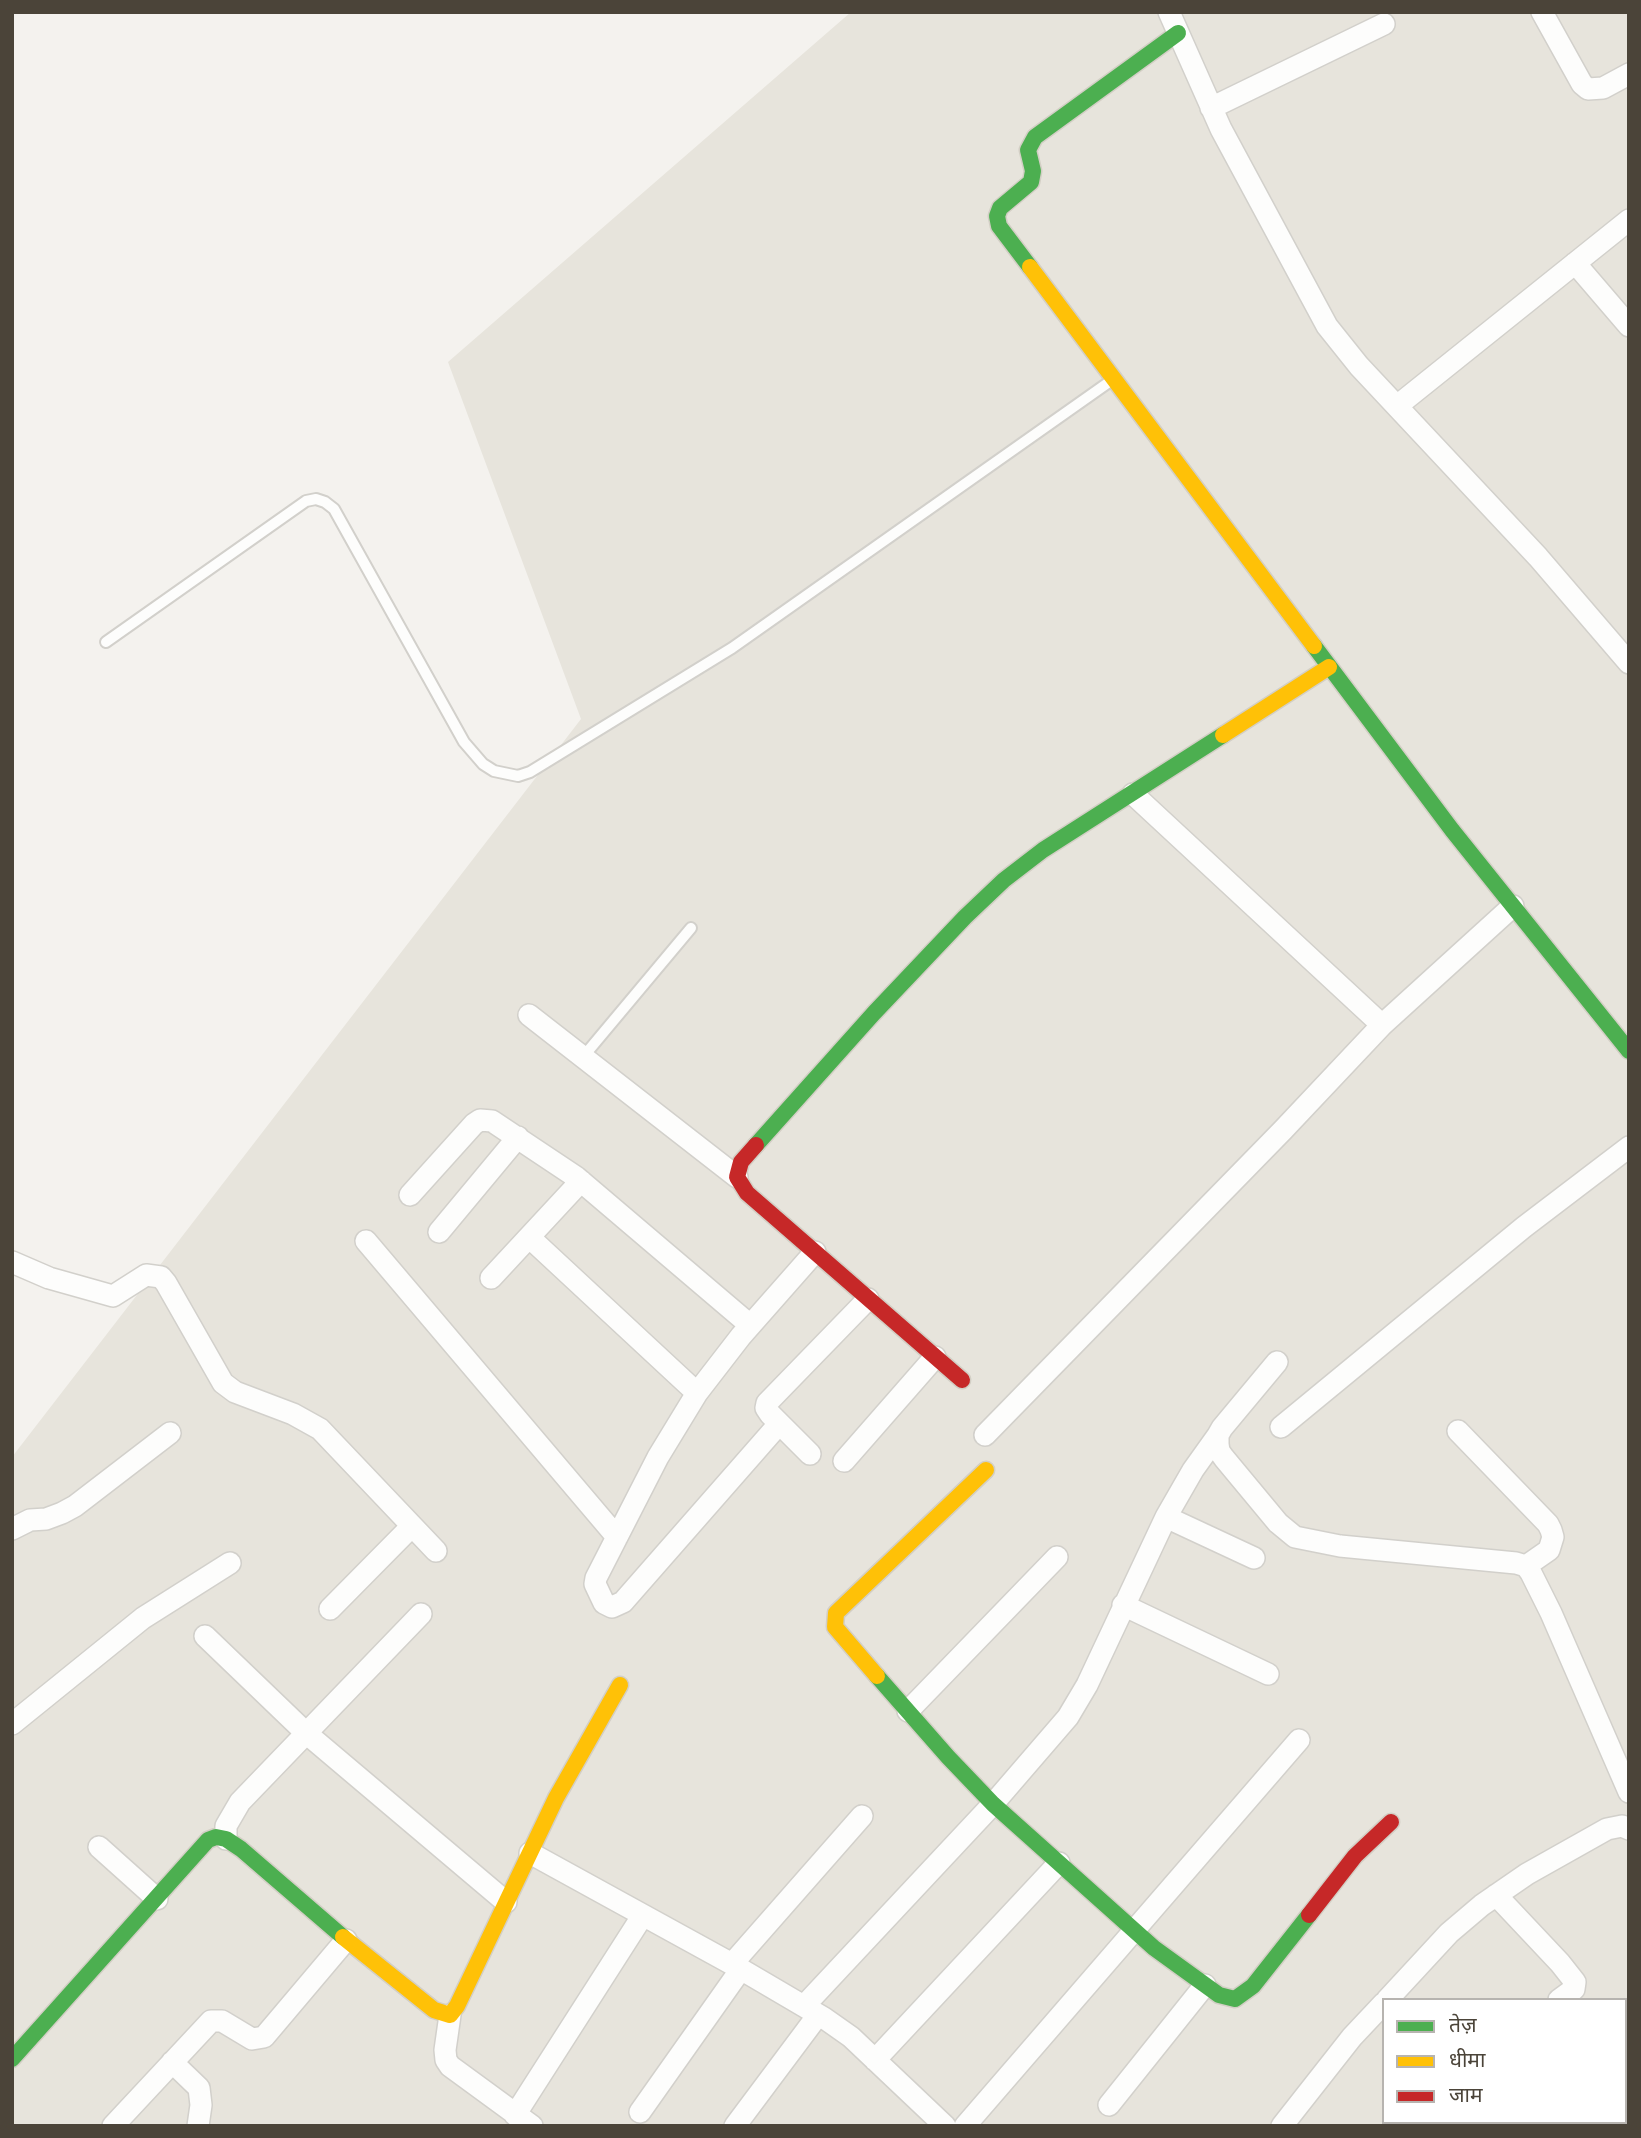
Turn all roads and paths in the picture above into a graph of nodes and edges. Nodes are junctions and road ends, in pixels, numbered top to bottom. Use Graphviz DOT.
graph roads {
  1 [pos="1169,12"];
  2 [pos="1542,12"];
  3 [pos="1384,24"];
  4 [pos="1178,33"];
  5 [pos="1629,74"];
  6 [pos="1211,108"];
  7 [pos="1629,220"];
  8 [pos="1574,262"];
  9 [pos="1629,326"];
  10 [pos="1113,379"];
  11 [pos="1397,407"];
  12 [pos="106,642"];
  13 [pos="1629,663"];
  14 [pos="1329,667"];
  15 [pos="1133,794"];
  16 [pos="1513,906"];
  17 [pos="691,929"];
  18 [pos="529,1016"];
  19 [pos="1382,1025"];
  20 [pos="1629,1051"];
  21 [pos="583,1058"];
  22 [pos="518,1137"];
  23 [pos="1629,1147"];
  24 [pos="737,1177"];
  25 [pos="581,1181"];
  26 [pos="410,1195"];
  27 [pos="439,1232"];
  28 [pos="529,1237"];
  29 [pos="366,1241"];
  30 [pos="816,1252"];
  31 [pos="12,1262"];
  32 [pos="491,1278"];
  33 [pos="868,1299"];
  34 [pos="750,1325"];
  35 [pos="935,1357"];
  36 [pos="1277,1362"];
  37 [pos="962,1380"];
  38 [pos="697,1393"];
  39 [pos="779,1424"];
  40 [pos="1281,1427"];
  41 [pos="1458,1431"];
  42 [pos="170,1433"];
  43 [pos="985,1435"];
  44 [pos="1218,1435"];
  45 [pos="810,1454"];
  46 [pos="844,1461"];
  47 [pos="986,1471"];
  48 [pos="1166,1517"];
  49 [pos="412,1526"];
  50 [pos="12,1529"];
  51 [pos="617,1536"];
  52 [pos="436,1551"];
  53 [pos="1057,1557"];
  54 [pos="1254,1558"];
  55 [pos="230,1563"];
  56 [pos="1525,1566"];
  57 [pos="1123,1605"];
  58 [pos="330,1609"];
  59 [pos="421,1614"];
  60 [pos="205,1636"];
  61 [pos="1268,1674"];
  62 [pos="620,1685"];
  63 [pos="908,1711"];
  64 [pos="12,1724"];
  65 [pos="306,1733"];
  66 [pos="1298,1740"];
  67 [pos="1629,1792"];
  68 [pos="993,1804"];
  69 [pos="862,1816"];
  70 [pos="1391,1822"];
  71 [pos="1629,1829"];
  72 [pos="226,1839"];
  73 [pos="99,1847"];
  74 [pos="530,1853"];
  75 [pos="1059,1863"];
  76 [pos="1496,1895"];
  77 [pos="157,1899"];
  78 [pos="506,1902"];
  79 [pos="643,1915"];
  80 [pos="1133,1929"];
  81 [pos="346,1940"];
  82 [pos="737,1967"];
  83 [pos="1205,1985"];
  84 [pos="1388,1998"];
  85 [pos="1562,1998"];
  86 [pos="1382,2004"];
  87 [pos="811,2010"];
  88 [pos="450,2015"];
  89 [pos="12,2059"];
  90 [pos="876,2060"];
  91 [pos="172,2062"];
  92 [pos="1109,2105"];
  93 [pos="640,2112"];
  94 [pos="524,2120"];
  95 [pos="113,2126"];
  96 [pos="198,2126"];
  97 [pos="735,2126"];
  98 [pos="945,2126"];
  99 [pos="965,2126"];
  100 [pos="1282,2126"];
  1 -- 4 [label="street"];
  2 -- 5 [label="street"];
  3 -- 6 [label="street"];
  4 -- 6 [label="street"];
  4 -- 10 [label="street"];
  6 -- 11 [label="street"];
  7 -- 8 [label="street"];
  8 -- 9 [label="street"];
  8 -- 11 [label="street"];
  10 -- 12 [label="lane"];
  10 -- 14 [label="street"];
  11 -- 13 [label="street"];
  14 -- 15 [label="street"];
  14 -- 16 [label="street"];
  15 -- 19 [label="street"];
  15 -- 24 [label="street"];
  16 -- 19 [label="street"];
  16 -- 20 [label="street"];
  17 -- 21 [label="lane"];
  18 -- 21 [label="street"];
  19 -- 43 [label="street"];
  21 -- 24 [label="street"];
  22 -- 25 [label="street"];
  22 -- 26 [label="street"];
  22 -- 27 [label="street"];
  23 -- 40 [label="street"];
  24 -- 30 [label="street"];
  25 -- 28 [label="street"];
  25 -- 34 [label="street"];
  28 -- 32 [label="street"];
  28 -- 38 [label="street"];
  29 -- 51 [label="street"];
  30 -- 33 [label="street"];
  30 -- 34 [label="street"];
  31 -- 49 [label="street"];
  33 -- 35 [label="street"];
  33 -- 39 [label="street"];
  34 -- 38 [label="street"];
  35 -- 37 [label="street"];
  35 -- 46 [label="street"];
  36 -- 44 [label="street"];
  38 -- 51 [label="street"];
  39 -- 45 [label="street"];
  39 -- 51 [label="street"];
  41 -- 56 [label="street"];
  42 -- 50 [label="street"];
  44 -- 48 [label="street"];
  44 -- 56 [label="street"];
  47 -- 63 [label="street"];
  48 -- 54 [label="street"];
  48 -- 57 [label="street"];
  49 -- 52 [label="street"];
  49 -- 58 [label="street"];
  53 -- 63 [label="street"];
  55 -- 64 [label="street"];
  56 -- 67 [label="street"];
  57 -- 61 [label="street"];
  57 -- 68 [label="street"];
  59 -- 65 [label="street"];
  60 -- 65 [label="street"];
  62 -- 74 [label="street"];
  63 -- 68 [label="street"];
  65 -- 72 [label="street"];
  65 -- 78 [label="street"];
  66 -- 80 [label="street"];
  68 -- 75 [label="street"];
  68 -- 87 [label="street"];
  69 -- 82 [label="street"];
  70 -- 83 [label="street"];
  71 -- 76 [label="street"];
  72 -- 77 [label="street"];
  72 -- 81 [label="street"];
  73 -- 77 [label="street"];
  74 -- 78 [label="street"];
  74 -- 79 [label="street"];
  75 -- 80 [label="street"];
  75 -- 90 [label="street"];
  76 -- 84 [label="street"];
  76 -- 85 [label="street"];
  77 -- 89 [label="street"];
  78 -- 88 [label="street"];
  79 -- 82 [label="street"];
  79 -- 94 [label="street"];
  80 -- 83 [label="street"];
  80 -- 99 [label="street"];
  81 -- 88 [label="street"];
  81 -- 91 [label="street"];
  82 -- 87 [label="street"];
  82 -- 93 [label="street"];
  83 -- 92 [label="street"];
  86 -- 100 [label="street"];
  87 -- 90 [label="street"];
  87 -- 97 [label="street"];
  88 -- 94 [label="street"];
  90 -- 98 [label="street"];
  91 -- 95 [label="street"];
  91 -- 96 [label="street"];
}
